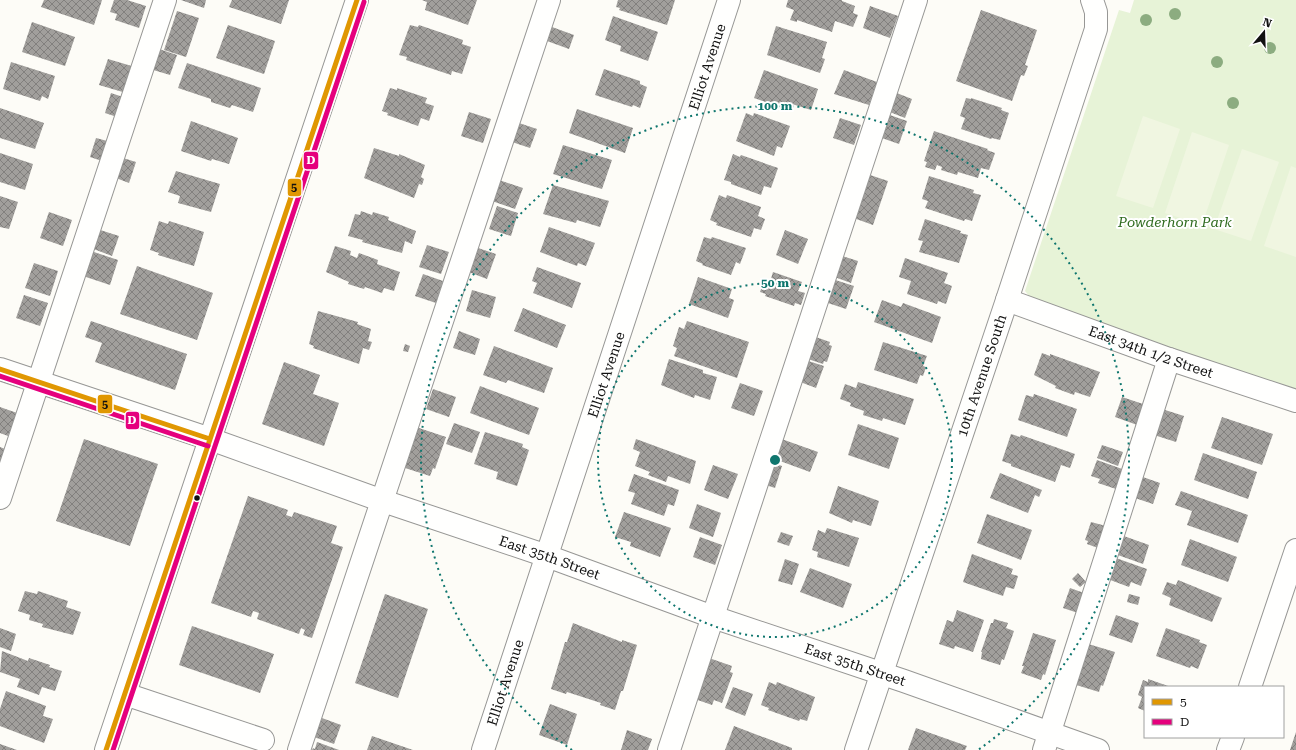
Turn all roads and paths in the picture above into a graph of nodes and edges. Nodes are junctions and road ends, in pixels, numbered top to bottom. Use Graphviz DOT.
graph roads {
  1 [pos="165,0"];
  2 [pos="357,0"];
  3 [pos="549,0"];
  4 [pos="729,0"];
  5 [pos="916,0"];
  6 [pos="1092,0"];
  7 [pos="1007,300"];
  8 [pos="1169,359"];
  9 [pos="0,368"];
  10 [pos="39,382"];
  11 [pos="1296,401"];
  12 [pos="210,440"];
  13 [pos="0,498"];
  14 [pos="383,501"];
  15 [pos="1296,550"];
  16 [pos="547,556"];
  17 [pos="713,617"];
  18 [pos="882,673"];
  19 [pos="1250,686"];
  20 [pos="125,694"];
  21 [pos="1233,738"];
  22 [pos="263,740"];
  23 [pos="1047,742"];
  24 [pos="106,750"];
  25 [pos="299,750"];
  26 [pos="483,750"];
  27 [pos="669,750"];
  28 [pos="856,750"];
  29 [pos="1098,750"];
  30 [pos="1228,750"];
  1 -- 10 [label="street"];
  2 -- 12 [label="street"];
  3 -- 14 [label="street"];
  4 -- 16 [label="street, Elliot Avenue"];
  5 -- 17 [label="street"];
  6 -- 7 [label="street, 10th Avenue South"];
  7 -- 8 [label="street, East 34th 1/2 Street"];
  7 -- 18 [label="street, 10th Avenue South"];
  8 -- 11 [label="street, East 34th 1/2 Street"];
  8 -- 23 [label="street"];
  9 -- 10 [label="street, East 35th Street"];
  10 -- 12 [label="street, East 35th Street"];
  10 -- 13 [label="street"];
  12 -- 14 [label="street, East 35th Street"];
  12 -- 20 [label="street"];
  14 -- 16 [label="street, East 35th Street"];
  14 -- 25 [label="street"];
  15 -- 19 [label="street"];
  16 -- 17 [label="street, East 35th Street"];
  16 -- 26 [label="street, Elliot Avenue"];
  17 -- 18 [label="street, East 35th Street"];
  17 -- 27 [label="street"];
  18 -- 23 [label="street, East 35th Street"];
  18 -- 28 [label="street, 10th Avenue South"];
  20 -- 22 [label="street"];
  20 -- 24 [label="street"];
  21 -- 30 [label="street"];
  23 -- 29 [label="street, East 35th Street"];
}
